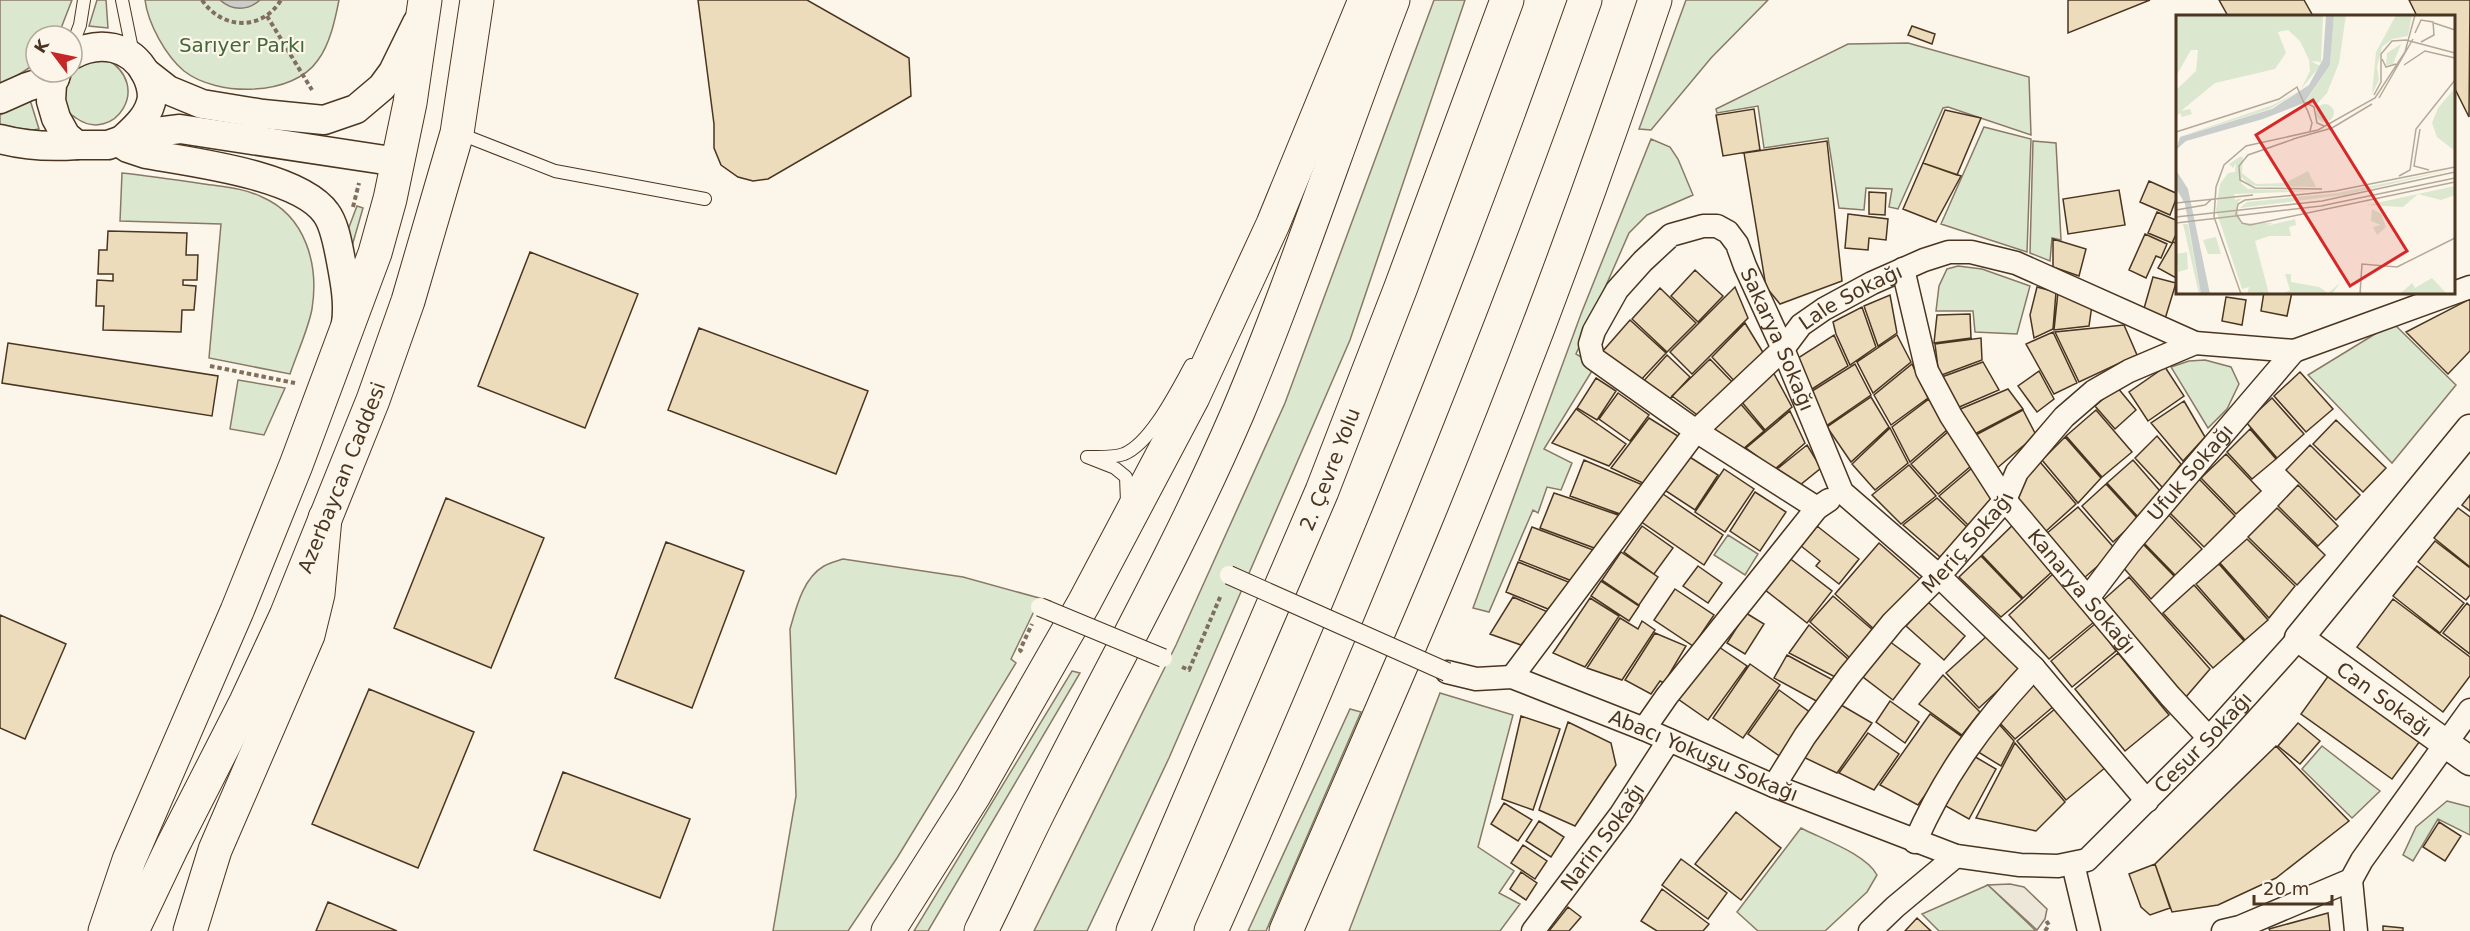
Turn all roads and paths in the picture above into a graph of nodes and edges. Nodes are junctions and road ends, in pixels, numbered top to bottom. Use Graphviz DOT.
graph roads {
  1 [pos="84,0"];
  2 [pos="122,0"];
  3 [pos="202,0"];
  4 [pos="281,0"];
  5 [pos="477,0"];
  6 [pos="1365,0"];
  7 [pos="1393,0"];
  8 [pos="1508,0"];
  9 [pos="1585,0"];
  10 [pos="1655,0"];
  11 [pos="425,4"];
  12 [pos="267,16"];
  13 [pos="80,24"];
  14 [pos="84,48"];
  15 [pos="140,65"];
  16 [pos="35,84"];
  17 [pos="54,84"];
  18 [pos="312,90"];
  19 [pos="0,99"];
  20 [pos="457,132"];
  21 [pos="0,139"];
  22 [pos="119,142"];
  23 [pos="77,145"];
  24 [pos="398,162"];
  25 [pos="705,199"];
  26 [pos="1273,224"];
  27 [pos="1903,269"];
  28 [pos="2470,287"];
  29 [pos="2455,292"];
  30 [pos="2451,294"];
  31 [pos="345,331"];
  32 [pos="2195,343"];
  33 [pos="1784,349"];
  34 [pos="2294,351"];
  35 [pos="210,366"];
  36 [pos="324,389"];
  37 [pos="2470,429"];
  38 [pos="1696,431"];
  39 [pos="1842,492"];
  40 [pos="2005,500"];
  41 [pos="1817,508"];
  42 [pos="325,518"];
  43 [pos="1125,527"];
  44 [pos="1229,575"];
  45 [pos="1939,576"];
  46 [pos="2088,598"];
  47 [pos="1040,607"];
  48 [pos="2299,638"];
  49 [pos="1163,658"];
  50 [pos="2034,668"];
  51 [pos="1447,672"];
  52 [pos="1512,677"];
  53 [pos="2470,710"];
  54 [pos="1644,729"];
  55 [pos="2209,738"];
  56 [pos="1669,740"];
  57 [pos="2446,744"];
  58 [pos="2470,761"];
  59 [pos="1774,786"];
  60 [pos="2147,801"];
  61 [pos="1039,811"];
  62 [pos="1915,842"];
  63 [pos="1956,856"];
  64 [pos="2073,864"];
  65 [pos="2351,880"];
  66 [pos="2045,919"];
  67 [pos="2235,930"];
  68 [pos="105,931"];
  69 [pos="132,931"];
  70 [pos="190,931"];
  71 [pos="888,931"];
  72 [pos="965,931"];
  73 [pos="981,931"];
  74 [pos="1134,931"];
  75 [pos="1212,931"];
  76 [pos="1286,931"];
  77 [pos="1533,931"];
  78 [pos="1870,931"];
  79 [pos="2045,931"];
  80 [pos="2089,931"];
  81 [pos="2356,931"];
  1 -- 13 [label="lane"];
  2 -- 15 [label="lane"];
  3 -- 12 [label="path"];
  4 -- 12 [label="path"];
  5 -- 20 [label="main road, Azerbaycan Caddesi"];
  6 -- 26 [label="main road"];
  7 -- 61 [label="main road"];
  8 -- 74 [label="main road, 2. Çevre Yolu"];
  9 -- 75 [label="main road"];
  10 -- 76 [label="main road"];
  11 -- 15 [label="street"];
  11 -- 24 [label="main road"];
  12 -- 18 [label="path"];
  14 -- 15 [label="street"];
  15 -- 22 [label="street"];
  16 -- 19 [label="street"];
  17 -- 23 [label="street"];
  20 -- 24 [label="main road"];
  20 -- 25 [label="lane"];
  20 -- 42 [label="main road, Azerbaycan Caddesi"];
  21 -- 23 [label="street"];
  22 -- 23 [label="street"];
  22 -- 24 [label="street"];
  22 -- 31 [label="street"];
  24 -- 31 [label="main road"];
  26 -- 43 [label="main road"];
  26 -- 43 [label="lane"];
  27 -- 32 [label="street, Lale Sokağı"];
  27 -- 33 [label="street, Lale Sokağı"];
  27 -- 40 [label="street, Kanarya Sokağı"];
  28 -- 29 [label="street, Ufuk Sokağı"];
  30 -- 34 [label="street, Ufuk Sokağı"];
  31 -- 36 [label="main road"];
  32 -- 34 [label="street, Ufuk Sokağı"];
  32 -- 40 [label="street, Meriç Sokağı"];
  33 -- 38 [label="street, Lale Sokağı"];
  33 -- 38 [label="street, Sakarya Sokağı"];
  33 -- 39 [label="street, Sakarya Sokağı"];
  34 -- 46 [label="street, Ufuk Sokağı"];
  35 -- 36 [label="path"];
  36 -- 68 [label="main road"];
  37 -- 48 [label="street, Cesur Sokağı"];
  38 -- 41 [label="street, Sakarya Sokağı"];
  38 -- 52 [label="street, Lale Sokağı"];
  39 -- 41 [label="street"];
  39 -- 45 [label="street, Sakarya Sokağı"];
  40 -- 45 [label="street, Meriç Sokağı"];
  40 -- 46 [label="street, Kanarya Sokağı"];
  41 -- 54 [label="street"];
  42 -- 69 [label="main road, Azerbaycan Caddesi"];
  42 -- 70 [label="main road"];
  43 -- 71 [label="main road"];
  44 -- 49 [label="path"];
  44 -- 51 [label="street, bridge"];
  45 -- 50 [label="street, Sakarya Sokağı"];
  45 -- 59 [label="street, Meriç Sokağı"];
  46 -- 55 [label="street, Kanarya Sokağı"];
  47 -- 49 [label="street, bridge"];
  48 -- 55 [label="street, Cesur Sokağı"];
  48 -- 57 [label="street, Can Sokağı"];
  50 -- 60 [label="street, Sakarya Sokağı"];
  50 -- 62 [label="street"];
  51 -- 52 [label="street, Abacı Yokuşu Sokağı"];
  52 -- 54 [label="street, Abacı Yokuşu Sokağı"];
  53 -- 57 [label="street"];
  54 -- 56 [label="street, Abacı Yokuşu Sokağı"];
  55 -- 60 [label="street, Cesur Sokağı"];
  56 -- 59 [label="street, Abacı Yokuşu Sokağı"];
  56 -- 77 [label="street, Narin Sokağı"];
  57 -- 58 [label="street, Can Sokağı"];
  57 -- 65 [label="street"];
  59 -- 62 [label="street, Abacı Yokuşu Sokağı"];
  60 -- 64 [label="street, Cesur Sokağı"];
  61 -- 72 [label="main road"];
  61 -- 73 [label="main road"];
  62 -- 63 [label="street, Abacı Yokuşu Sokağı"];
  63 -- 64 [label="street, Cesur Sokağı"];
  63 -- 78 [label="street"];
  64 -- 80 [label="street"];
  65 -- 67 [label="street"];
  65 -- 81 [label="street"];
  66 -- 79 [label="path"];
}
